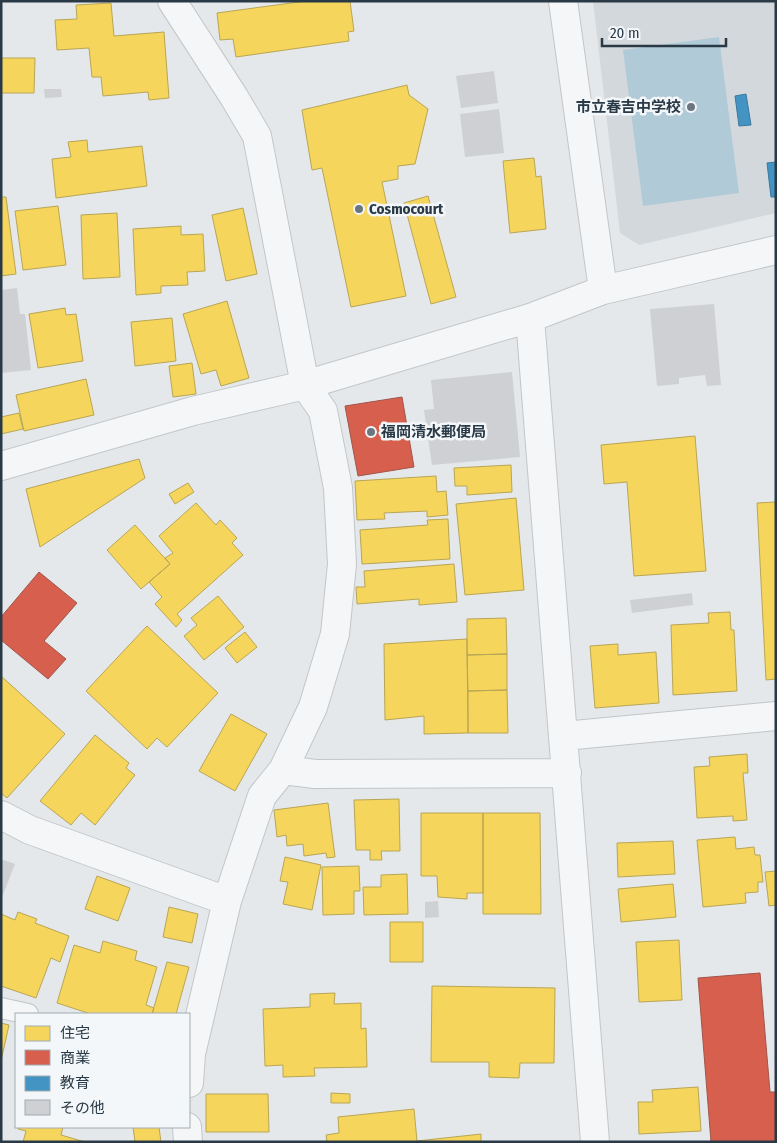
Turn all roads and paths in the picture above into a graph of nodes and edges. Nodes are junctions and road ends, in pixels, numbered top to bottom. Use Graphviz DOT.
graph roads {
  1 [pos="172,1"];
  2 [pos="563,1"];
  3 [pos="776,250"];
  4 [pos="603,290"];
  5 [pos="530,318"];
  6 [pos="305,385"];
  7 [pos="1,466"];
  8 [pos="776,716"];
  9 [pos="564,736"];
  10 [pos="283,770"];
  11 [pos="567,773"];
  12 [pos="1,815"];
  13 [pos="227,900"];
  14 [pos="1,1008"];
  15 [pos="24,1013"];
  16 [pos="190,1054"];
  17 [pos="187,1128"];
  18 [pos="188,1142"];
  19 [pos="595,1142"];
  1 -- 6 [label="street"];
  2 -- 4 [label="street"];
  3 -- 4 [label="street"];
  4 -- 5 [label="street"];
  5 -- 6 [label="street"];
  5 -- 9 [label="street"];
  6 -- 7 [label="street"];
  6 -- 10 [label="street"];
  8 -- 9 [label="street"];
  9 -- 11 [label="street"];
  10 -- 11 [label="street"];
  10 -- 13 [label="street"];
  11 -- 19 [label="street"];
  12 -- 13 [label="street"];
  13 -- 16 [label="street"];
  14 -- 15 [label="lane"];
  17 -- 18 [label="street"];
}
